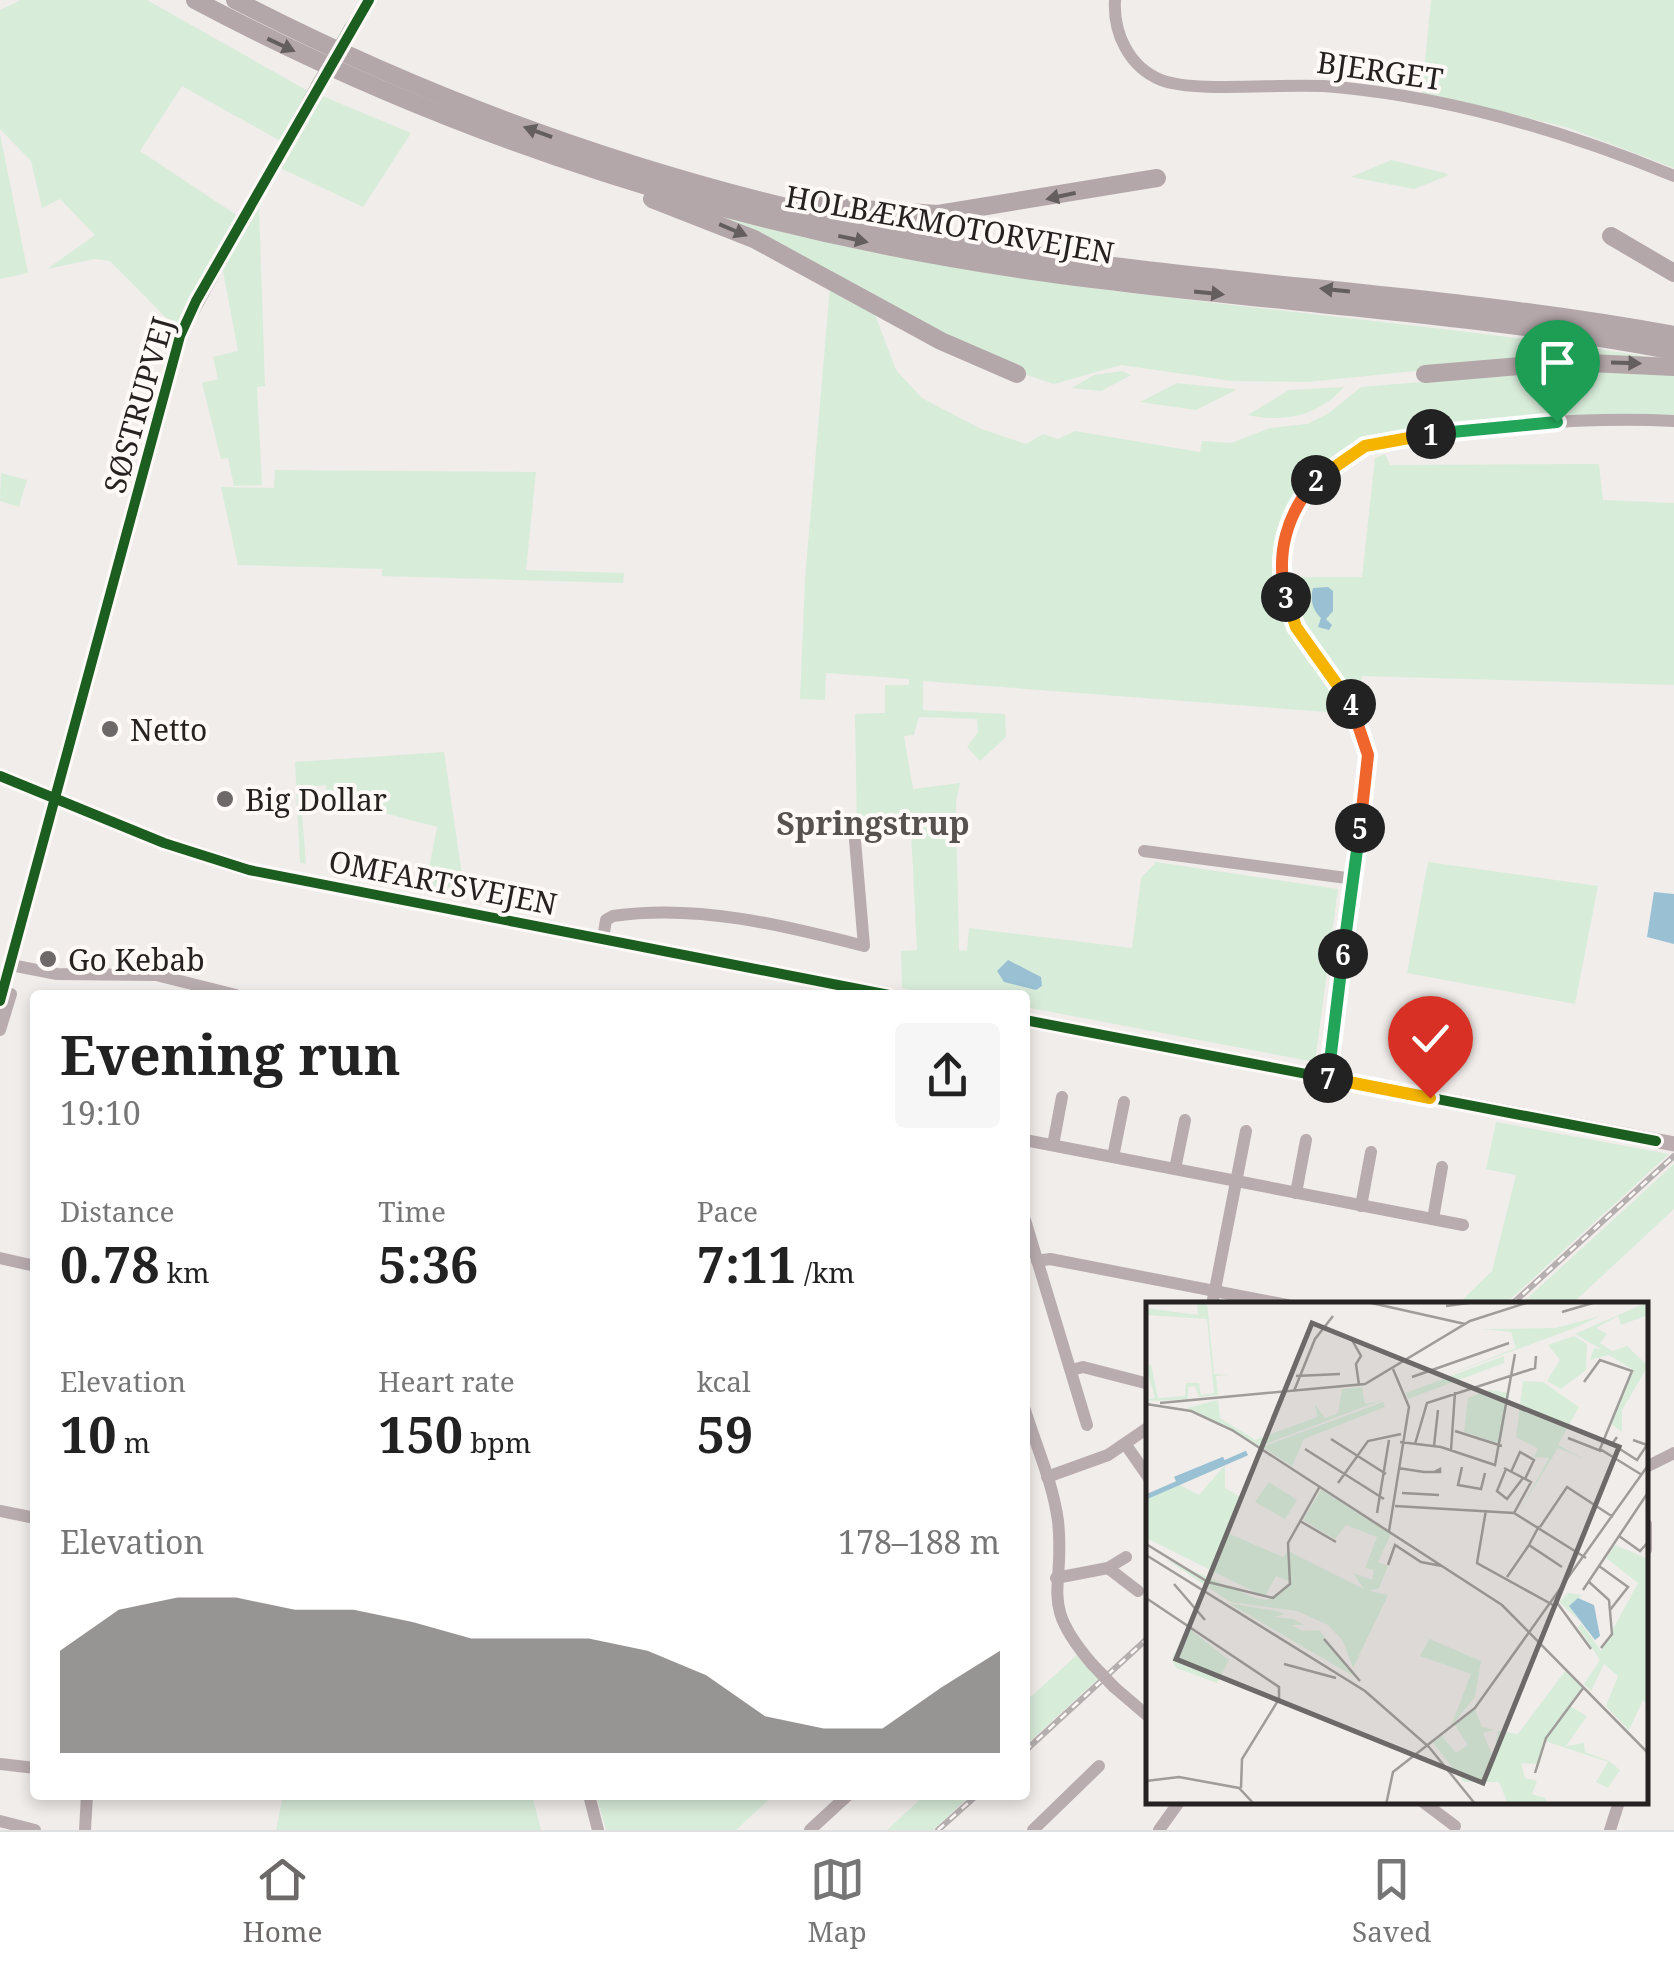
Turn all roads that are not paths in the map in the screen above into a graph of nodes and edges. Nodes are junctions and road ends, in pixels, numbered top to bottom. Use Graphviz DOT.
graph roads {
  1 [pos="195,0"];
  2 [pos="234,0"];
  3 [pos="369,0"];
  4 [pos="1114,3"];
  5 [pos="580,156"];
  6 [pos="1674,176"];
  7 [pos="1157,178"];
  8 [pos="1611,236"];
  9 [pos="1674,273"];
  10 [pos="1674,335"];
  11 [pos="1674,351"];
  12 [pos="1674,367"];
  13 [pos="1018,374"];
  14 [pos="1424,374"];
  15 [pos="1674,422"];
  16 [pos="0,776"];
  17 [pos="57,802"];
  18 [pos="855,840"];
  19 [pos="1144,850"];
  20 [pos="1354,878"];
  21 [pos="603,939"];
  22 [pos="15,966"];
  23 [pos="216,990"];
  24 [pos="863,990"];
  25 [pos="4,994"];
  26 [pos="1030,1021"];
  27 [pos="0,1030"];
  28 [pos="1327,1078"];
  29 [pos="1062,1097"];
  30 [pos="1124,1102"];
  31 [pos="1185,1120"];
  32 [pos="1246,1131"];
  33 [pos="1306,1140"];
  34 [pos="1030,1141"];
  35 [pos="1674,1144"];
  36 [pos="1054,1146"];
  37 [pos="1371,1152"];
  38 [pos="1113,1157"];
  39 [pos="1442,1167"];
  40 [pos="1175,1169"];
  41 [pos="1236,1182"];
  42 [pos="1296,1193"];
  43 [pos="1360,1206"];
  44 [pos="1432,1219"];
  45 [pos="1464,1225"];
  46 [pos="1030,1236"];
  47 [pos="0,1258"];
  48 [pos="1038,1261"];
  49 [pos="30,1265"];
  50 [pos="1214,1298"];
  51 [pos="1255,1302"];
  52 [pos="1072,1370"];
  53 [pos="1146,1383"];
  54 [pos="1087,1425"];
  55 [pos="1146,1429"];
  56 [pos="1030,1440"];
  57 [pos="1126,1445"];
  58 [pos="1674,1452"];
  59 [pos="1649,1465"];
  60 [pos="1146,1474"];
  61 [pos="1047,1477"];
  62 [pos="0,1511"];
  63 [pos="30,1517"];
  64 [pos="1126,1556"];
  65 [pos="1108,1568"];
  66 [pos="1056,1578"];
  67 [pos="1138,1591"];
  68 [pos="1146,1714"];
  69 [pos="0,1764"];
  70 [pos="1099,1766"];
  71 [pos="30,1767"];
  72 [pos="87,1800"];
  73 [pos="590,1800"];
  74 [pos="843,1800"];
  75 [pos="1177,1805"];
  76 [pos="1426,1805"];
  77 [pos="1618,1805"];
  78 [pos="0,1821"];
  79 [pos="1454,1826"];
  80 [pos="34,1830"];
  81 [pos="85,1830"];
  82 [pos="598,1830"];
  83 [pos="810,1830"];
  84 [pos="1034,1830"];
  85 [pos="1159,1830"];
  86 [pos="1610,1830"];
  1 -- 5 [label="highway, HOLBÆKMOTORVEJEN, one-way"];
  5 -- 2 [label="highway, HOLBÆKMOTORVEJEN, one-way"];
  3 -- 17 [label="street, SØSTRUPVEJ, bridge"];
  4 -- 6 [label="street, BJERGET"];
  7 -- 5 [label="highway, one-way"];
  10 -- 5 [label="highway, HOLBÆKMOTORVEJEN, one-way"];
  5 -- 11 [label="highway, HOLBÆKMOTORVEJEN, one-way"];
  5 -- 13 [label="highway, one-way"];
  8 -- 9 [label="highway"];
  14 -- 12 [label="highway, one-way"];
  15 -- 20 [label="street"];
  16 -- 17 [label="main road, OMFARTSVEJEN"];
  17 -- 21 [label="main road, OMFARTSVEJEN"];
  17 -- 22 [label="street, SØSTRUPVEJ"];
  18 -- 21 [label="street"];
  19 -- 20 [label="street"];
  20 -- 28 [label="street"];
  21 -- 24 [label="main road, OMFARTSVEJEN"];
  22 -- 23 [label="street"];
  22 -- 25 [label="street, SØSTRUPVEJ"];
  25 -- 27 [label="street, SØSTRUPVEJ"];
  26 -- 28 [label="main road"];
  28 -- 35 [label="main road"];
  29 -- 36 [label="street"];
  30 -- 38 [label="street"];
  31 -- 40 [label="street"];
  32 -- 41 [label="street"];
  33 -- 42 [label="street"];
  34 -- 36 [label="street"];
  36 -- 38 [label="street"];
  37 -- 43 [label="street"];
  38 -- 40 [label="street"];
  39 -- 44 [label="street"];
  40 -- 41 [label="street"];
  41 -- 42 [label="street"];
  41 -- 50 [label="street"];
  42 -- 43 [label="street"];
  43 -- 44 [label="street"];
  44 -- 45 [label="street"];
  46 -- 48 [label="street"];
  47 -- 49 [label="street"];
  48 -- 50 [label="street"];
  48 -- 52 [label="street"];
  50 -- 51 [label="street"];
  52 -- 53 [label="street"];
  52 -- 54 [label="street"];
  55 -- 57 [label="street"];
  56 -- 61 [label="street"];
  57 -- 60 [label="street"];
  57 -- 61 [label="street"];
  58 -- 59 [label="street"];
  61 -- 66 [label="street"];
  62 -- 63 [label="street"];
  64 -- 65 [label="street"];
  65 -- 66 [label="street"];
  65 -- 67 [label="street"];
  66 -- 68 [label="street, bridge"];
  69 -- 71 [label="street"];
  70 -- 84 [label="street"];
  72 -- 81 [label="street"];
  73 -- 82 [label="street"];
  74 -- 83 [label="street"];
  75 -- 85 [label="street"];
  76 -- 79 [label="street"];
  77 -- 86 [label="street"];
  78 -- 80 [label="street"];
}
